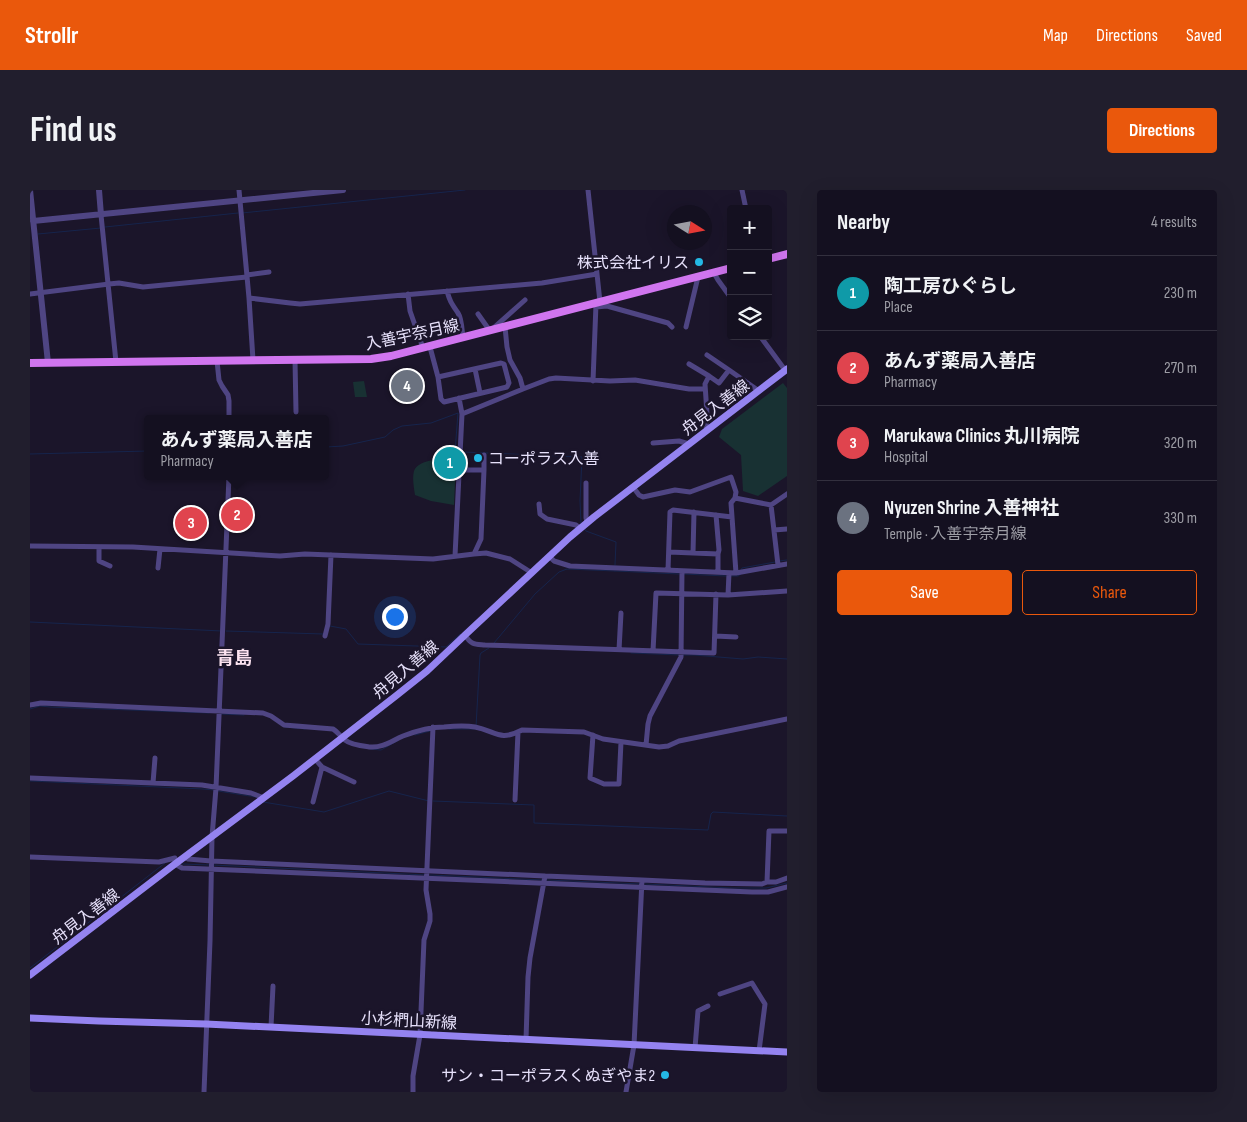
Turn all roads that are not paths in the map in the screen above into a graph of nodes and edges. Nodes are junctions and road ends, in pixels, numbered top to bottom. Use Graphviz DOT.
graph roads {
  1 [pos="30,190"];
  2 [pos="99,190"];
  3 [pos="239,190"];
  4 [pos="343,190"];
  5 [pos="588,190"];
  6 [pos="742,190"];
  7 [pos="240,201"];
  8 [pos="745,205"];
  9 [pos="101,215"];
  10 [pos="32,222"];
  11 [pos="787,254"];
  12 [pos="772,258"];
  13 [pos="727,269"];
  14 [pos="269,272"];
  15 [pos="714,272"];
  16 [pos="597,274"];
  17 [pos="247,276"];
  18 [pos="698,277"];
  19 [pos="109,284"];
  20 [pos="447,291"];
  21 [pos="41,293"];
  22 [pos="30,294"];
  23 [pos="408,294"];
  24 [pos="729,295"];
  25 [pos="249,298"];
  26 [pos="526,300"];
  27 [pos="597,304"];
  28 [pos="478,314"];
  29 [pos="505,327"];
  30 [pos="672,327"];
  31 [pos="686,327"];
  32 [pos="490,331"];
  33 [pos="464,338"];
  34 [pos="763,340"];
  35 [pos="427,348"];
  36 [pos="707,355"];
  37 [pos="253,360"];
  38 [pos="295,360"];
  39 [pos="217,361"];
  40 [pos="116,362"];
  41 [pos="30,363"];
  42 [pos="48,363"];
  43 [pos="689,364"];
  44 [pos="475,368"];
  45 [pos="729,370"];
  46 [pos="786,370"];
  47 [pos="710,376"];
  48 [pos="438,377"];
  49 [pos="593,381"];
  50 [pos="523,389"];
  51 [pos="705,389"];
  52 [pos="759,391"];
  53 [pos="480,393"];
  54 [pos="459,398"];
  55 [pos="296,412"];
  56 [pos="462,414"];
  57 [pos="229,415"];
  58 [pos="707,430"];
  59 [pos="654,443"];
  60 [pos="689,444"];
  61 [pos="484,455"];
  62 [pos="458,470"];
  63 [pos="484,470"];
  64 [pos="229,480"];
  65 [pos="586,483"];
  66 [pos="633,486"];
  67 [pos="787,494"];
  68 [pos="735,498"];
  69 [pos="539,504"];
  70 [pos="771,505"];
  71 [pos="694,512"];
  72 [pos="716,515"];
  73 [pos="732,516"];
  74 [pos="587,522"];
  75 [pos="580,528"];
  76 [pos="774,530"];
  77 [pos="787,530"];
  78 [pos="30,546"];
  79 [pos="99,547"];
  80 [pos="160,549"];
  81 [pos="226,552"];
  82 [pos="669,552"];
  83 [pos="693,553"];
  84 [pos="474,554"];
  85 [pos="718,554"];
  86 [pos="331,555"];
  87 [pos="455,556"];
  88 [pos="549,556"];
  89 [pos="787,564"];
  90 [pos="778,565"];
  91 [pos="110,566"];
  92 [pos="158,568"];
  93 [pos="668,570"];
  94 [pos="682,571"];
  95 [pos="718,572"];
  96 [pos="532,573"];
  97 [pos="729,573"];
  98 [pos="736,573"];
  99 [pos="787,591"];
  100 [pos="682,593"];
  101 [pos="716,594"];
  102 [pos="728,595"];
  103 [pos="621,613"];
  104 [pos="465,635"];
  105 [pos="325,636"];
  106 [pos="715,636"];
  107 [pos="736,637"];
  108 [pos="619,650"];
  109 [pos="653,651"];
  110 [pos="681,652"];
  111 [pos="30,705"];
  112 [pos="219,711"];
  113 [pos="787,719"];
  114 [pos="433,727"];
  115 [pos="518,732"];
  116 [pos="593,735"];
  117 [pos="343,737"];
  118 [pos="621,742"];
  119 [pos="646,745"];
  120 [pos="155,758"];
  121 [pos="315,759"];
  122 [pos="322,767"];
  123 [pos="30,778"];
  124 [pos="354,782"];
  125 [pos="153,783"];
  126 [pos="216,788"];
  127 [pos="264,798"];
  128 [pos="515,800"];
  129 [pos="312,802"];
  130 [pos="787,831"];
  131 [pos="212,837"];
  132 [pos="30,857"];
  133 [pos="184,857"];
  134 [pos="175,864"];
  135 [pos="211,865"];
  136 [pos="426,871"];
  137 [pos="545,876"];
  138 [pos="787,878"];
  139 [pos="426,879"];
  140 [pos="642,880"];
  141 [pos="767,882"];
  142 [pos="544,884"];
  143 [pos="787,887"];
  144 [pos="641,888"];
  145 [pos="30,976"];
  146 [pos="273,986"];
  147 [pos="720,994"];
  148 [pos="708,1006"];
  149 [pos="30,1018"];
  150 [pos="206,1024"];
  151 [pos="271,1027"];
  152 [pos="420,1035"];
  153 [pos="526,1040"];
  154 [pos="634,1045"];
  155 [pos="695,1048"];
  156 [pos="759,1051"];
  157 [pos="787,1052"];
  158 [pos="204,1092"];
  159 [pos="413,1092"];
  160 [pos="626,1092"];
  1 -- 10 [label="street"];
  2 -- 9 [label="street"];
  3 -- 7 [label="street"];
  4 -- 7 [label="street"];
  5 -- 16 [label="street"];
  6 -- 8 [label="street"];
  7 -- 9 [label="street"];
  7 -- 17 [label="street"];
  9 -- 10 [label="street"];
  9 -- 19 [label="street"];
  10 -- 21 [label="street"];
  11 -- 12 [label="main road"];
  13 -- 15 [label="main road, 入善宇奈月線"];
  14 -- 17 [label="street"];
  15 -- 18 [label="main road, 入善宇奈月線"];
  15 -- 24 [label="street"];
  16 -- 20 [label="street"];
  16 -- 27 [label="street"];
  17 -- 19 [label="street"];
  17 -- 25 [label="street"];
  18 -- 27 [label="main road, 入善宇奈月線"];
  18 -- 31 [label="street"];
  19 -- 21 [label="street"];
  19 -- 40 [label="street"];
  20 -- 23 [label="street"];
  20 -- 33 [label="street"];
  21 -- 22 [label="street"];
  21 -- 42 [label="street"];
  23 -- 25 [label="street"];
  23 -- 35 [label="street"];
  25 -- 37 [label="street"];
  26 -- 32 [label="street"];
  27 -- 29 [label="main road, 入善宇奈月線"];
  27 -- 30 [label="street"];
  27 -- 49 [label="street"];
  28 -- 32 [label="street"];
  29 -- 32 [label="main road, 入善宇奈月線"];
  29 -- 50 [label="street"];
  32 -- 33 [label="main road, 入善宇奈月線"];
  33 -- 35 [label="main road, 入善宇奈月線"];
  34 -- 46 [label="street"];
  35 -- 38 [label="main road, 入善宇奈月線"];
  35 -- 48 [label="street"];
  36 -- 45 [label="street"];
  37 -- 38 [label="main road, 入善宇奈月線"];
  37 -- 39 [label="main road, 入善宇奈月線"];
  38 -- 55 [label="street"];
  39 -- 40 [label="main road, 入善宇奈月線"];
  39 -- 57 [label="street"];
  40 -- 42 [label="main road, 入善宇奈月線"];
  41 -- 42 [label="main road, 入善宇奈月線"];
  43 -- 47 [label="street"];
  44 -- 48 [label="street"];
  44 -- 53 [label="street"];
  44 -- 53 [label="street"];
  45 -- 47 [label="street"];
  45 -- 52 [label="street"];
  46 -- 52 [label="main road, 舟見入善線"];
  47 -- 51 [label="street"];
  48 -- 54 [label="street"];
  49 -- 50 [label="street"];
  49 -- 51 [label="street"];
  50 -- 56 [label="street"];
  51 -- 58 [label="street"];
  52 -- 58 [label="main road, 舟見入善線"];
  53 -- 54 [label="street"];
  54 -- 56 [label="street"];
  56 -- 62 [label="street"];
  58 -- 60 [label="main road, 舟見入善線"];
  59 -- 60 [label="street"];
  60 -- 66 [label="main road, 舟見入善線"];
  61 -- 63 [label="street"];
  62 -- 63 [label="street"];
  62 -- 87 [label="street"];
  63 -- 84 [label="street"];
  64 -- 81 [label="street"];
  65 -- 74 [label="street"];
  66 -- 68 [label="street"];
  66 -- 74 [label="main road, 舟見入善線"];
  67 -- 70 [label="street"];
  68 -- 70 [label="street"];
  68 -- 73 [label="street"];
  69 -- 75 [label="street"];
  70 -- 76 [label="street"];
  71 -- 72 [label="street"];
  71 -- 82 [label="street"];
  71 -- 83 [label="street"];
  72 -- 73 [label="street"];
  72 -- 85 [label="street"];
  73 -- 98 [label="street"];
  74 -- 75 [label="main road, 舟見入善線"];
  75 -- 88 [label="main road, 舟見入善線"];
  76 -- 77 [label="street"];
  76 -- 90 [label="street"];
  78 -- 79 [label="street"];
  79 -- 80 [label="street"];
  79 -- 91 [label="street"];
  80 -- 81 [label="street"];
  80 -- 92 [label="street"];
  81 -- 86 [label="street"];
  81 -- 112 [label="street"];
  82 -- 83 [label="street"];
  82 -- 93 [label="street"];
  83 -- 85 [label="street"];
  84 -- 87 [label="street"];
  84 -- 96 [label="street"];
  85 -- 95 [label="street"];
  86 -- 87 [label="street"];
  86 -- 105 [label="street"];
  88 -- 93 [label="street"];
  88 -- 96 [label="main road, 舟見入善線"];
  89 -- 90 [label="street"];
  90 -- 98 [label="street"];
  93 -- 94 [label="street"];
  94 -- 95 [label="street"];
  94 -- 100 [label="street"];
  95 -- 97 [label="street"];
  96 -- 104 [label="main road, 舟見入善線"];
  97 -- 98 [label="street"];
  97 -- 102 [label="street"];
  99 -- 102 [label="street"];
  100 -- 101 [label="street"];
  100 -- 109 [label="street"];
  100 -- 110 [label="street"];
  101 -- 102 [label="street"];
  101 -- 106 [label="street"];
  103 -- 108 [label="street"];
  104 -- 108 [label="street"];
  104 -- 117 [label="main road, 舟見入善線"];
  106 -- 107 [label="street"];
  106 -- 110 [label="street"];
  108 -- 109 [label="street"];
  109 -- 110 [label="street"];
  110 -- 119 [label="street"];
  111 -- 112 [label="street"];
  112 -- 117 [label="street"];
  112 -- 126 [label="street"];
  113 -- 119 [label="street"];
  114 -- 115 [label="street"];
  114 -- 117 [label="street"];
  114 -- 136 [label="street"];
  115 -- 116 [label="street"];
  115 -- 128 [label="street"];
  116 -- 118 [label="street"];
  116 -- 118 [label="street"];
  117 -- 121 [label="main road, 舟見入善線"];
  118 -- 119 [label="street"];
  120 -- 125 [label="street"];
  121 -- 122 [label="street"];
  121 -- 127 [label="main road, 舟見入善線"];
  122 -- 124 [label="street"];
  122 -- 129 [label="street"];
  123 -- 125 [label="street"];
  125 -- 126 [label="street"];
  126 -- 127 [label="street"];
  126 -- 131 [label="street"];
  127 -- 131 [label="main road, 舟見入善線"];
  130 -- 141 [label="street"];
  131 -- 133 [label="main road, 舟見入善線"];
  131 -- 135 [label="street"];
  132 -- 134 [label="street"];
  133 -- 134 [label="main road, 舟見入善線"];
  133 -- 135 [label="street"];
  134 -- 135 [label="street"];
  134 -- 145 [label="main road, 舟見入善線"];
  135 -- 136 [label="street"];
  135 -- 139 [label="street"];
  135 -- 150 [label="street"];
  136 -- 137 [label="street"];
  136 -- 139 [label="street"];
  137 -- 140 [label="street"];
  137 -- 142 [label="street"];
  138 -- 141 [label="street"];
  139 -- 142 [label="street"];
  139 -- 152 [label="street"];
  140 -- 141 [label="street"];
  140 -- 144 [label="street"];
  142 -- 144 [label="street"];
  142 -- 153 [label="street"];
  143 -- 144 [label="street"];
  144 -- 154 [label="street"];
  146 -- 151 [label="street"];
  147 -- 156 [label="street"];
  148 -- 155 [label="street"];
  149 -- 150 [label="main road, 小杉椚山新線"];
  150 -- 151 [label="main road, 小杉椚山新線"];
  150 -- 158 [label="street"];
  151 -- 152 [label="main road, 小杉椚山新線"];
  152 -- 153 [label="main road, 小杉椚山新線"];
  152 -- 159 [label="street"];
  153 -- 154 [label="main road, 小杉椚山新線"];
  154 -- 155 [label="main road, 小杉椚山新線"];
  154 -- 160 [label="street"];
  155 -- 156 [label="main road, 小杉椚山新線"];
  156 -- 157 [label="main road, 小杉椚山新線"];
}
